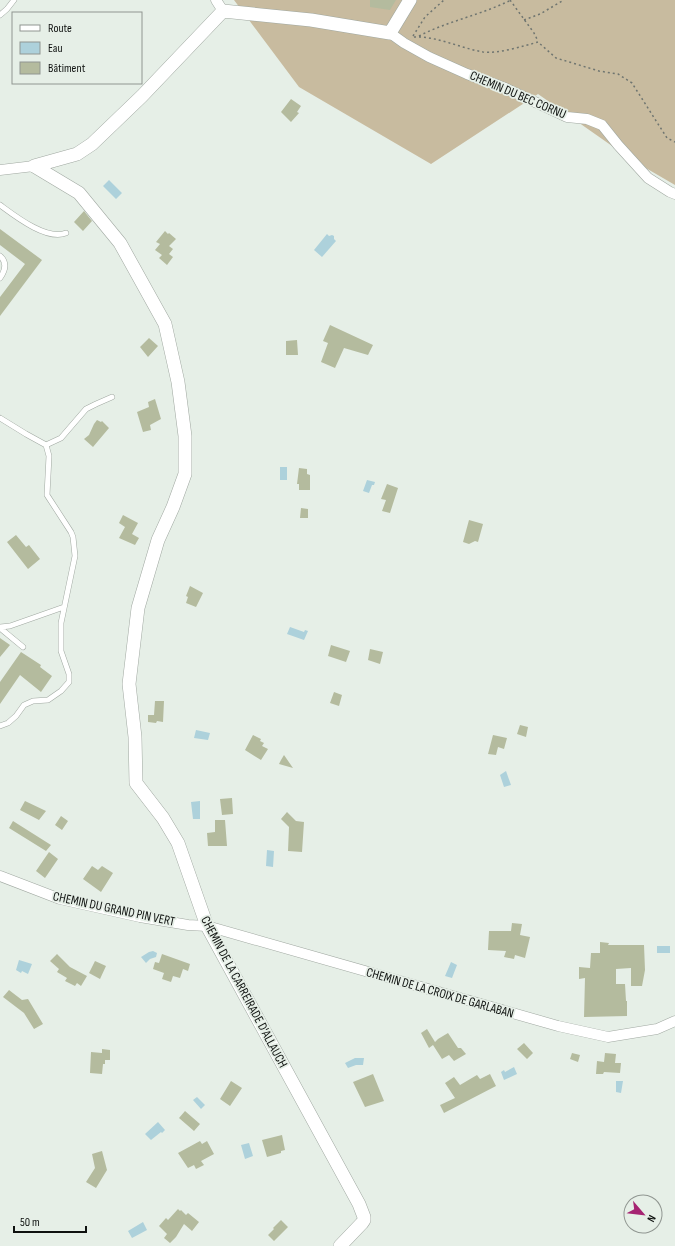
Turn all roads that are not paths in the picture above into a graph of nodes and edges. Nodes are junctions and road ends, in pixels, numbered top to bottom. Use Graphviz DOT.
graph roads {
  1 [pos="14,0"];
  2 [pos="216,0"];
  3 [pos="410,0"];
  4 [pos="223,11"];
  5 [pos="0,15"];
  6 [pos="390,33"];
  7 [pos="34,166"];
  8 [pos="0,170"];
  9 [pos="675,194"];
  10 [pos="0,205"];
  11 [pos="66,233"];
  12 [pos="0,256"];
  13 [pos="0,278"];
  14 [pos="112,397"];
  15 [pos="0,418"];
  16 [pos="46,445"];
  17 [pos="64,607"];
  18 [pos="0,628"];
  19 [pos="23,647"];
  20 [pos="0,726"];
  21 [pos="0,876"];
  22 [pos="207,926"];
  23 [pos="675,1021"];
  24 [pos="340,1246"];
  1 -- 5 [label="lane"];
  2 -- 4 [label="street"];
  3 -- 6 [label="street"];
  4 -- 6 [label="street"];
  4 -- 7 [label="street"];
  6 -- 9 [label="street, CHEMIN DU BEC CORNU"];
  7 -- 8 [label="street"];
  7 -- 22 [label="street, CHEMIN DE LA CARREIRADE D'ALLAUCH"];
  10 -- 11 [label="lane"];
  12 -- 13 [label="lane"];
  14 -- 16 [label="lane"];
  15 -- 16 [label="lane"];
  16 -- 17 [label="lane"];
  17 -- 18 [label="lane"];
  17 -- 20 [label="lane"];
  18 -- 19 [label="lane"];
  21 -- 22 [label="street, CHEMIN DU GRAND PIN VERT"];
  22 -- 23 [label="street, CHEMIN DE LA CROIX DE GARLABAN"];
  22 -- 24 [label="street, CHEMIN DE LA CARREIRADE D'ALLAUCH"];
}
